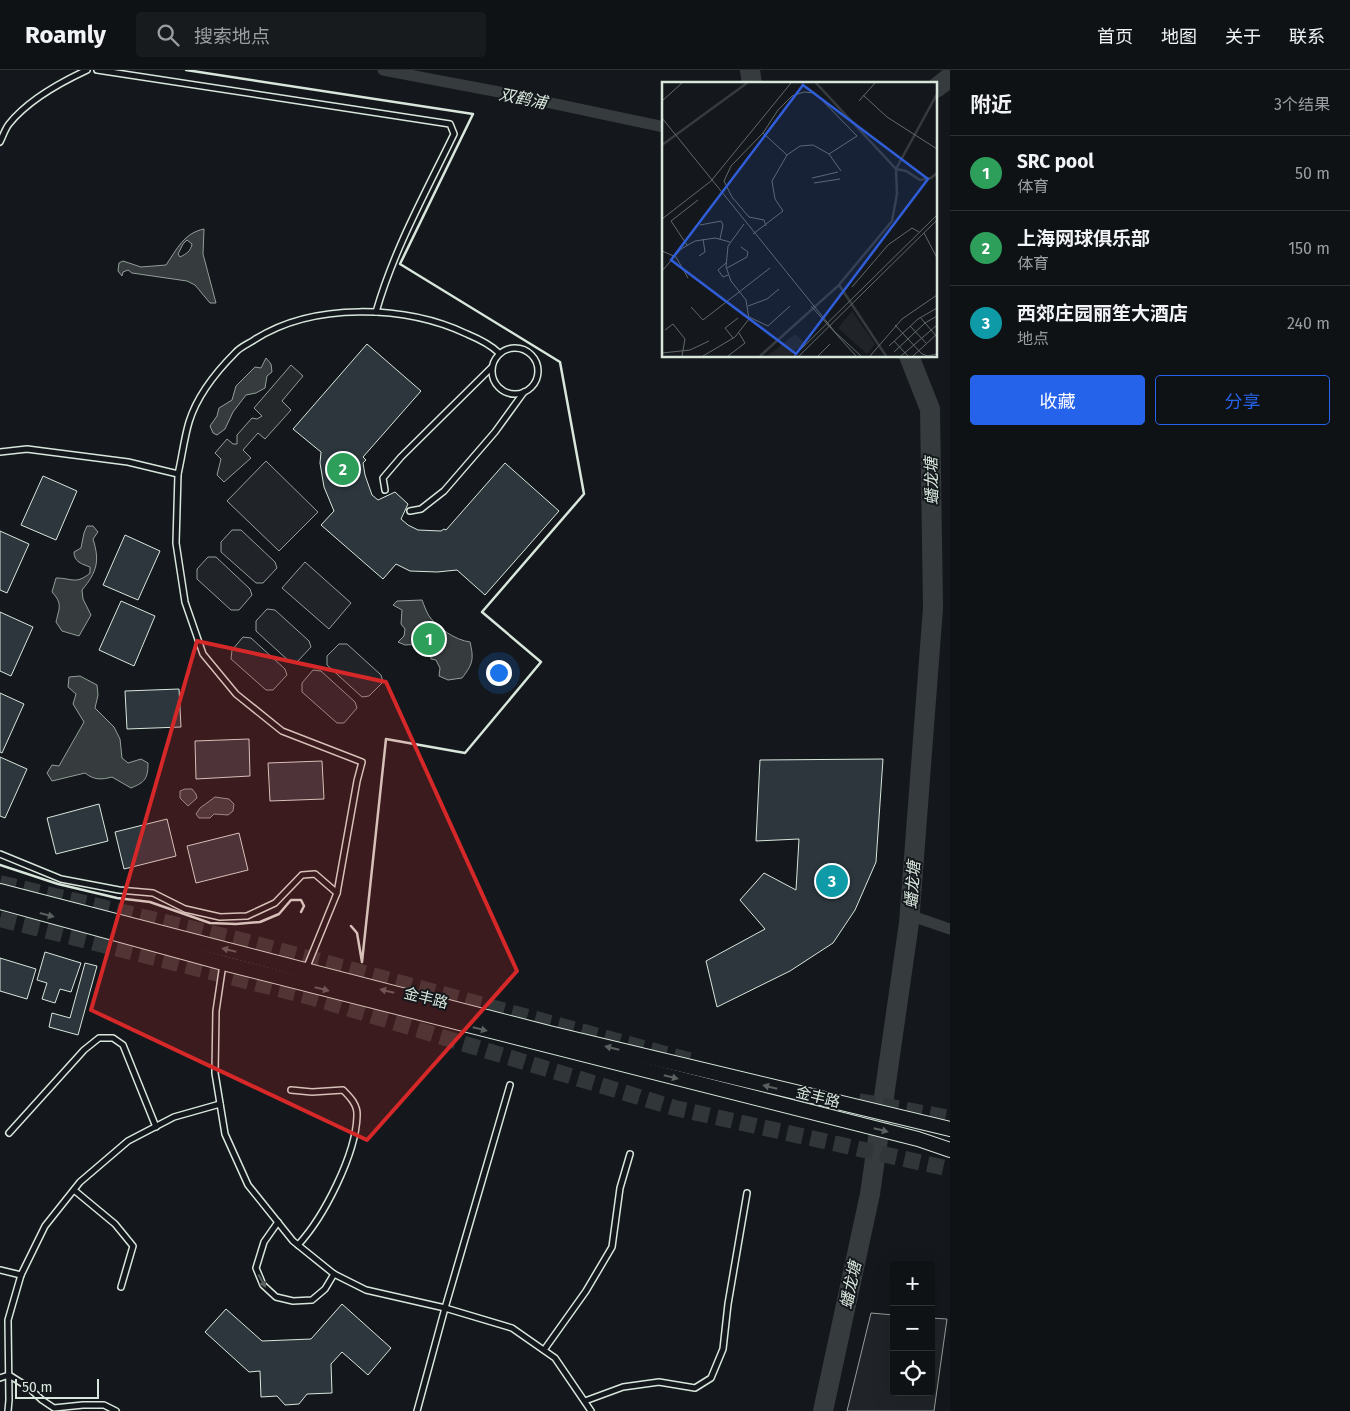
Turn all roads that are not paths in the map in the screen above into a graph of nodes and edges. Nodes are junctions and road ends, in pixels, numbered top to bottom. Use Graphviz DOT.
graph roads {
  1 [pos="87,70"];
  2 [pos="97,70"];
  3 [pos="0,142"];
  4 [pos="376,312"];
  5 [pos="499,353"];
  6 [pos="492,368"];
  7 [pos="524,392"];
  8 [pos="0,452"];
  9 [pos="178,474"];
  10 [pos="385,490"];
  11 [pos="410,512"];
  12 [pos="0,854"];
  13 [pos="0,891"];
  14 [pos="337,893"];
  15 [pos="0,902"];
  16 [pos="223,963"];
  17 [pos="302,976"];
  18 [pos="510,1085"];
  19 [pos="291,1090"];
  20 [pos="220,1104"];
  21 [pos="156,1127"];
  22 [pos="950,1129"];
  23 [pos="9,1133"];
  24 [pos="950,1150"];
  25 [pos="630,1154"];
  26 [pos="74,1190"];
  27 [pos="747,1193"];
  28 [pos="278,1222"];
  29 [pos="298,1245"];
  30 [pos="0,1270"];
  31 [pos="334,1274"];
  32 [pos="21,1276"];
  33 [pos="121,1287"];
  34 [pos="445,1308"];
  35 [pos="544,1350"];
  36 [pos="9,1375"];
  37 [pos="0,1378"];
  38 [pos="585,1401"];
  39 [pos="8,1411"];
  40 [pos="116,1411"];
  41 [pos="417,1411"];
  42 [pos="591,1411"];
  1 -- 3 [label="lane"];
  2 -- 4 [label="lane"];
  4 -- 5 [label="lane"];
  4 -- 9 [label="lane"];
  5 -- 6 [label="lane"];
  5 -- 7 [label="lane"];
  6 -- 7 [label="lane"];
  6 -- 10 [label="lane"];
  7 -- 11 [label="lane"];
  8 -- 9 [label="lane"];
  9 -- 14 [label="lane"];
  12 -- 14 [label="lane"];
  17 -- 13 [label="main road, one-way"];
  14 -- 17 [label="lane"];
  15 -- 16 [label="main road, 金丰路, one-way"];
  16 -- 17 [label="main road, 金丰路"];
  16 -- 20 [label="lane"];
  22 -- 17 [label="main road, one-way"];
  17 -- 24 [label="main road, 金丰路, one-way"];
  18 -- 34 [label="lane"];
  19 -- 29 [label="lane"];
  20 -- 21 [label="lane"];
  20 -- 28 [label="lane"];
  21 -- 23 [label="lane"];
  21 -- 26 [label="lane"];
  25 -- 35 [label="lane"];
  26 -- 32 [label="lane"];
  26 -- 33 [label="lane"];
  27 -- 38 [label="lane"];
  28 -- 29 [label="lane"];
  28 -- 31 [label="lane, one-way"];
  29 -- 31 [label="lane"];
  30 -- 32 [label="lane"];
  31 -- 34 [label="lane"];
  32 -- 36 [label="lane"];
  34 -- 35 [label="lane"];
  34 -- 41 [label="lane"];
  35 -- 38 [label="lane"];
  36 -- 37 [label="lane"];
  36 -- 39 [label="lane"];
  36 -- 40 [label="lane"];
  38 -- 42 [label="lane"];
}
